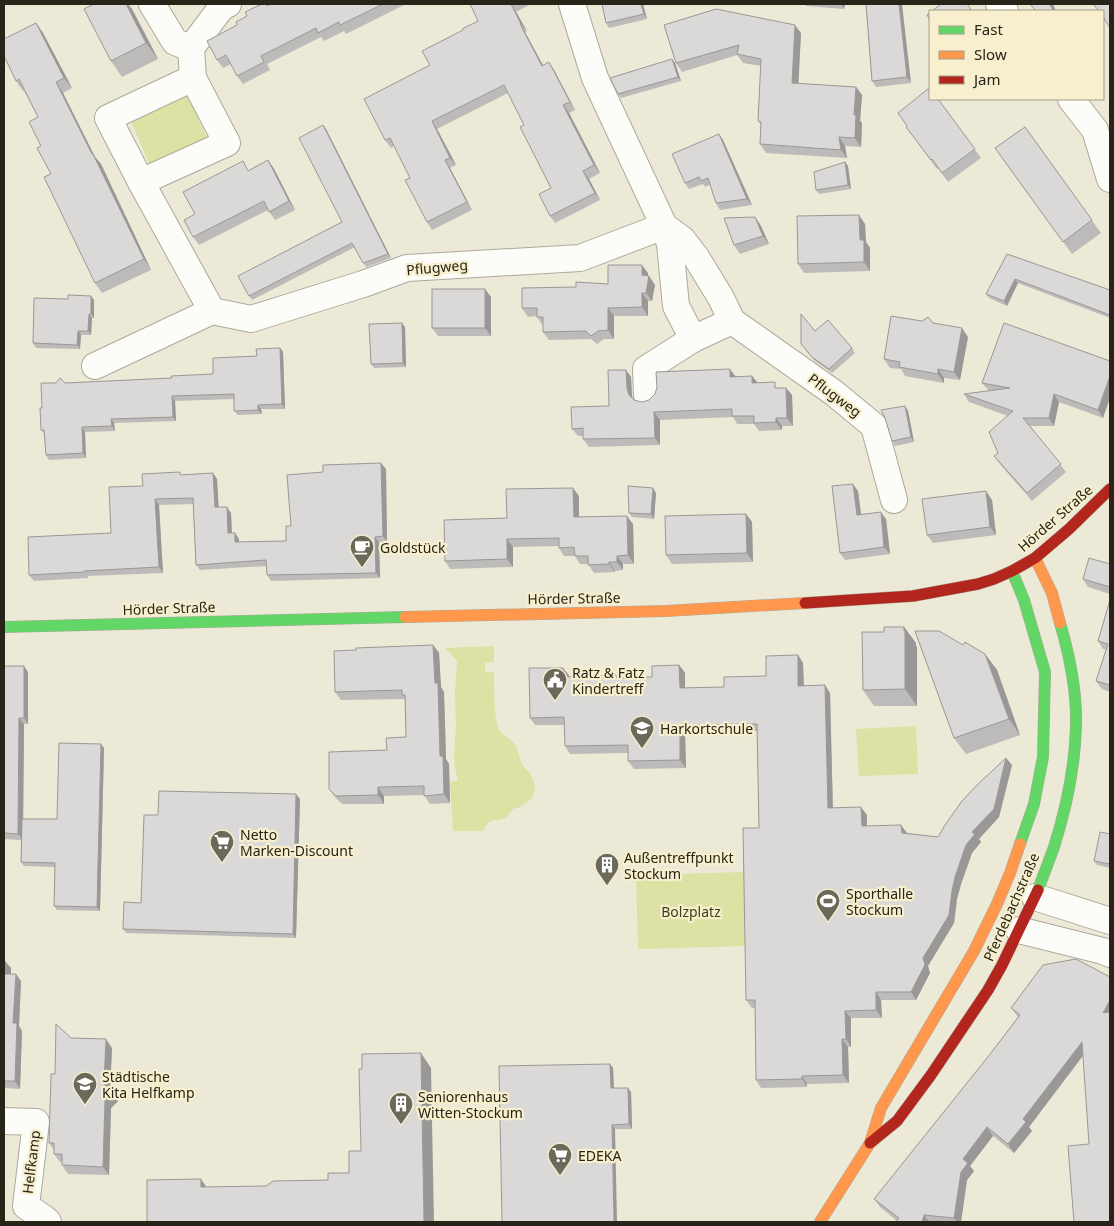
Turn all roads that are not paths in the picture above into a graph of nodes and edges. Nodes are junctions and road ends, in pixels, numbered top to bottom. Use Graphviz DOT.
graph roads {
  1 [pos="152,4"];
  2 [pos="228,4"];
  3 [pos="572,4"];
  4 [pos="191,48"];
  5 [pos="193,78"];
  6 [pos="1073,100"];
  7 [pos="1110,179"];
  8 [pos="141,182"];
  9 [pos="664,226"];
  10 [pos="212,311"];
  11 [pos="732,321"];
  12 [pos="693,339"];
  13 [pos="95,366"];
  14 [pos="647,395"];
  15 [pos="1110,489"];
  16 [pos="894,500"];
  17 [pos="1035,558"];
  18 [pos="1012,572"];
  19 [pos="4,627"];
  20 [pos="1030,898"];
  21 [pos="1110,922"];
  22 [pos="1016,926"];
  23 [pos="1110,954"];
  24 [pos="4,1121"];
  25 [pos="870,1143"];
  26 [pos="48,1222"];
  27 [pos="820,1222"];
  1 -- 4 [label="street"];
  2 -- 4 [label="street"];
  3 -- 9 [label="street, Pflugweg"];
  4 -- 5 [label="street"];
  5 -- 8 [label="street"];
  5 -- 8 [label="street"];
  6 -- 7 [label="street"];
  8 -- 10 [label="street"];
  9 -- 10 [label="street, Pflugweg"];
  9 -- 11 [label="street, Pflugweg"];
  9 -- 12 [label="street, Pflugweg"];
  10 -- 13 [label="street"];
  11 -- 12 [label="street"];
  11 -- 16 [label="street, Pflugweg"];
  12 -- 14 [label="street"];
  15 -- 17 [label="main road, Hörder Straße"];
  17 -- 18 [label="main road, Hörder Straße"];
  17 -- 20 [label="main road, Pferdebachstraße"];
  18 -- 19 [label="main road, Hörder Straße"];
  18 -- 25 [label="main road, Pferdebachstraße"];
  20 -- 21 [label="street"];
  20 -- 22 [label="main road, Pferdebachstraße"];
  22 -- 23 [label="street"];
  22 -- 25 [label="main road, Pferdebachstraße"];
  24 -- 26 [label="street, Helfkamp"];
  25 -- 27 [label="main road, Pferdebachstraße"];
}
